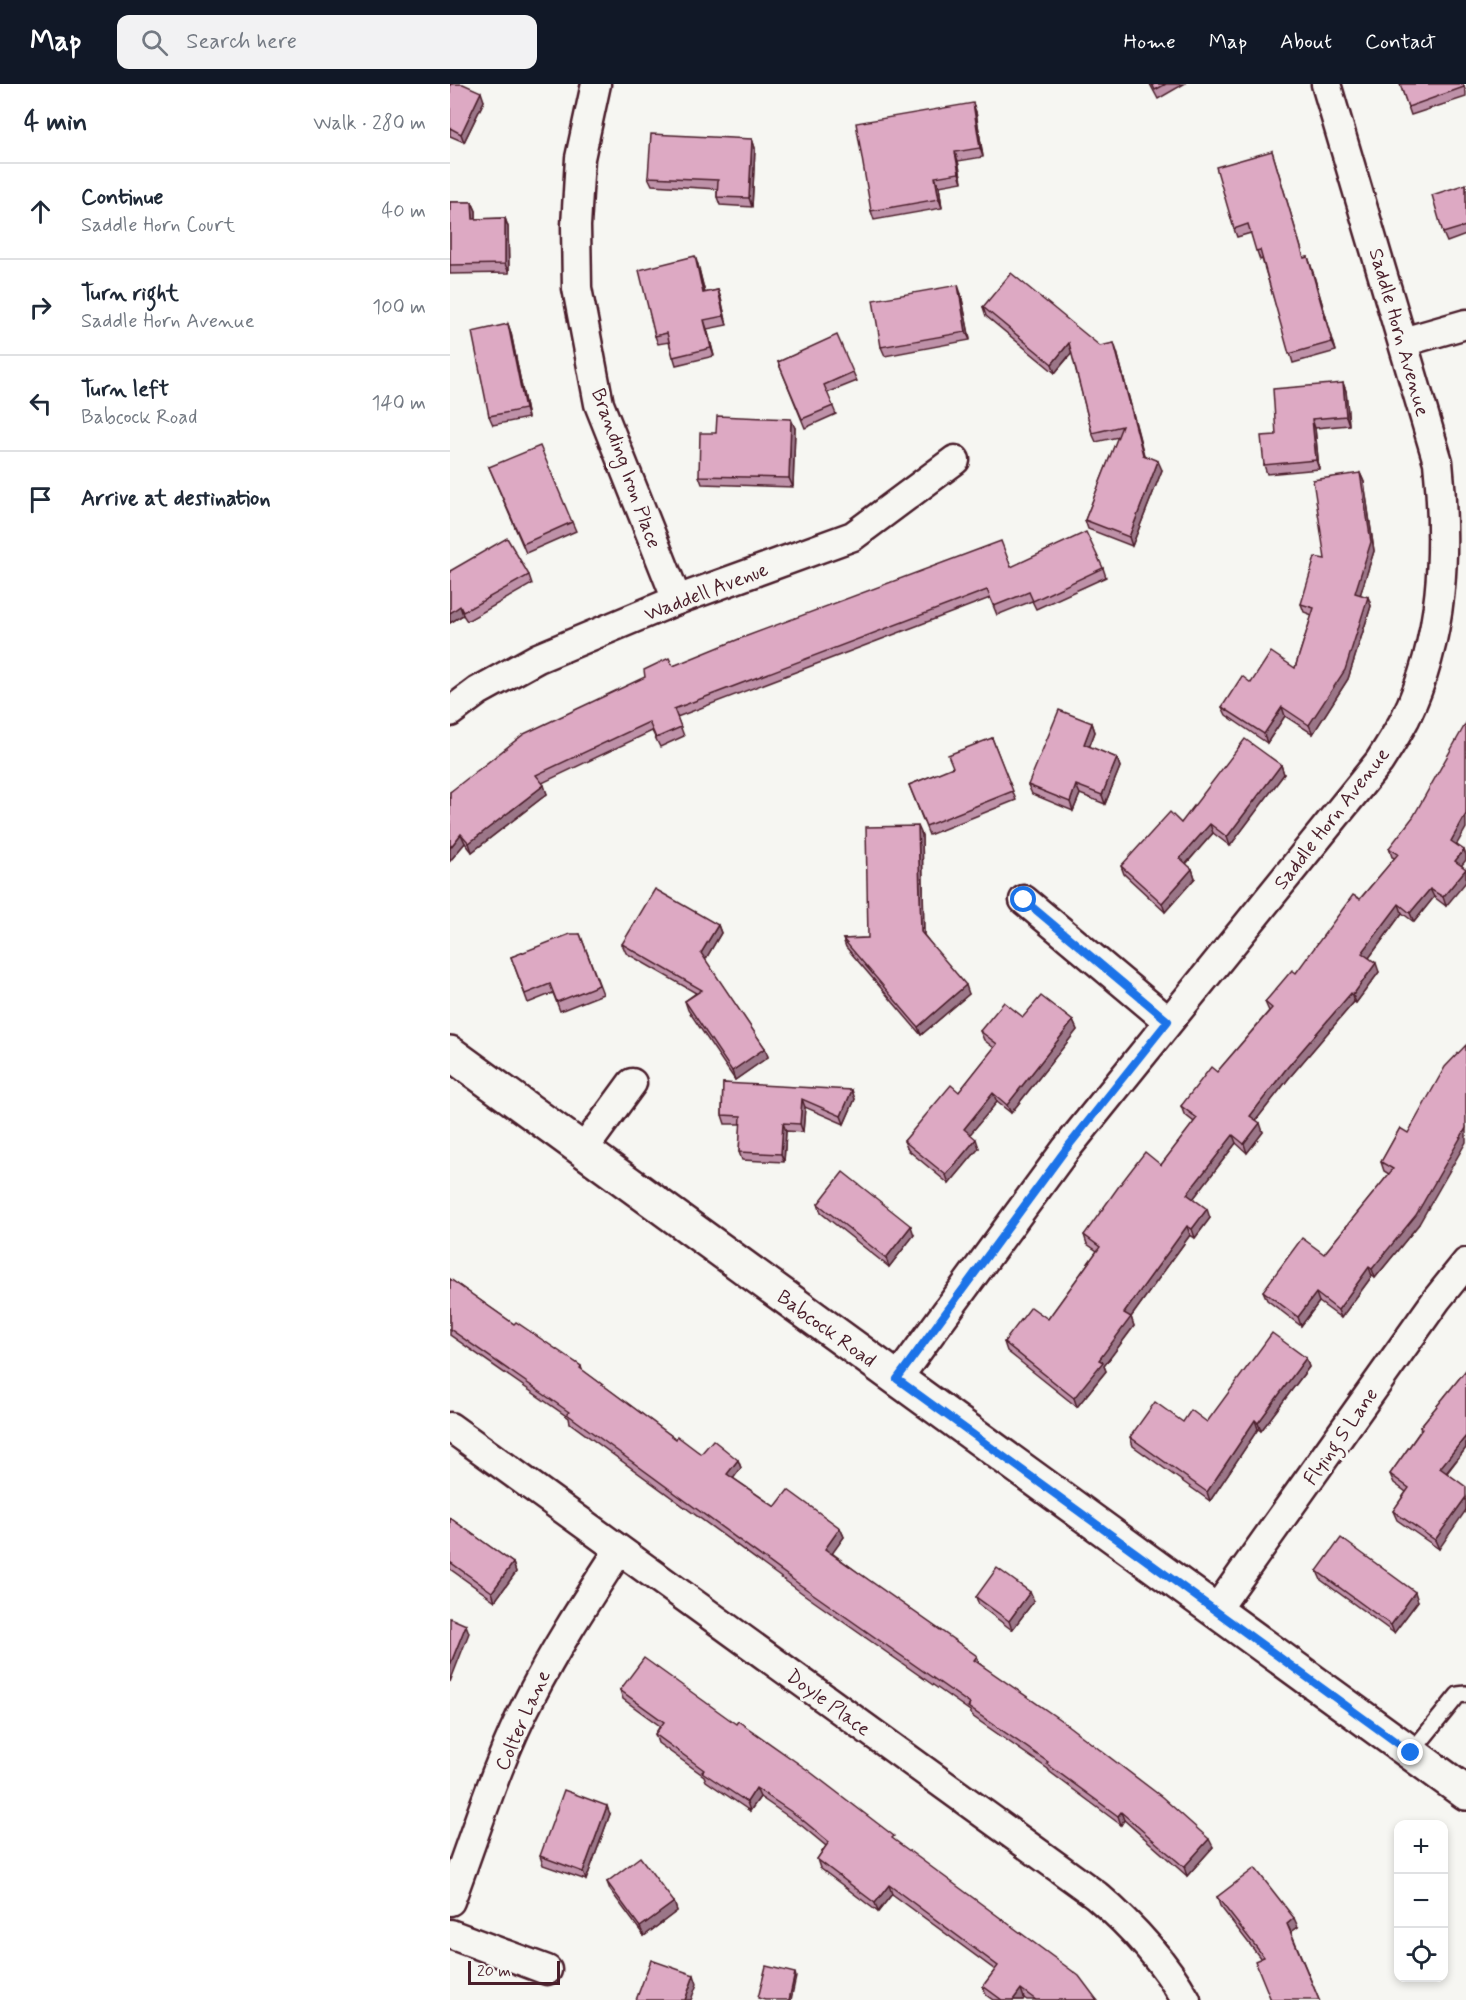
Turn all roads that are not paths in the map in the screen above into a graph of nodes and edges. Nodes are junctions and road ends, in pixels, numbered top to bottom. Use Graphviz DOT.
graph roads {
  1 [pos="596,84"];
  2 [pos="1326,84"];
  3 [pos="1466,324"];
  4 [pos="1403,342"];
  5 [pos="955,460"];
  6 [pos="677,600"];
  7 [pos="450,712"];
  8 [pos="1024,900"];
  9 [pos="1168,1021"];
  10 [pos="450,1053"];
  11 [pos="632,1083"];
  12 [pos="583,1150"];
  13 [pos="1466,1263"];
  14 [pos="897,1379"];
  15 [pos="450,1427"];
  16 [pos="618,1550"];
  17 [pos="1216,1610"];
  18 [pos="1466,1694"];
  19 [pos="1411,1753"];
  20 [pos="1466,1793"];
  21 [pos="450,1901"];
  22 [pos="450,1934"];
  23 [pos="547,1970"];
  24 [pos="1186,2000"];
  1 -- 6 [label="street, Branding Iron Place"];
  2 -- 4 [label="street, Saddle Horn Avenue"];
  3 -- 4 [label="street"];
  4 -- 9 [label="street, Saddle Horn Avenue"];
  5 -- 6 [label="street, Waddell Avenue"];
  6 -- 7 [label="street, Waddell Avenue"];
  8 -- 9 [label="street"];
  9 -- 14 [label="street, Saddle Horn Avenue"];
  10 -- 12 [label="street, Babcock Road"];
  11 -- 12 [label="street"];
  12 -- 14 [label="street, Babcock Road"];
  13 -- 17 [label="street, Flying S Lane"];
  14 -- 17 [label="street, Babcock Road"];
  15 -- 16 [label="street, Doyle Place"];
  16 -- 21 [label="street, Colter Lane"];
  16 -- 24 [label="street, Doyle Place"];
  17 -- 19 [label="street, Babcock Road"];
  18 -- 19 [label="lane"];
  19 -- 20 [label="street, Babcock Road"];
  22 -- 23 [label="street"];
}
